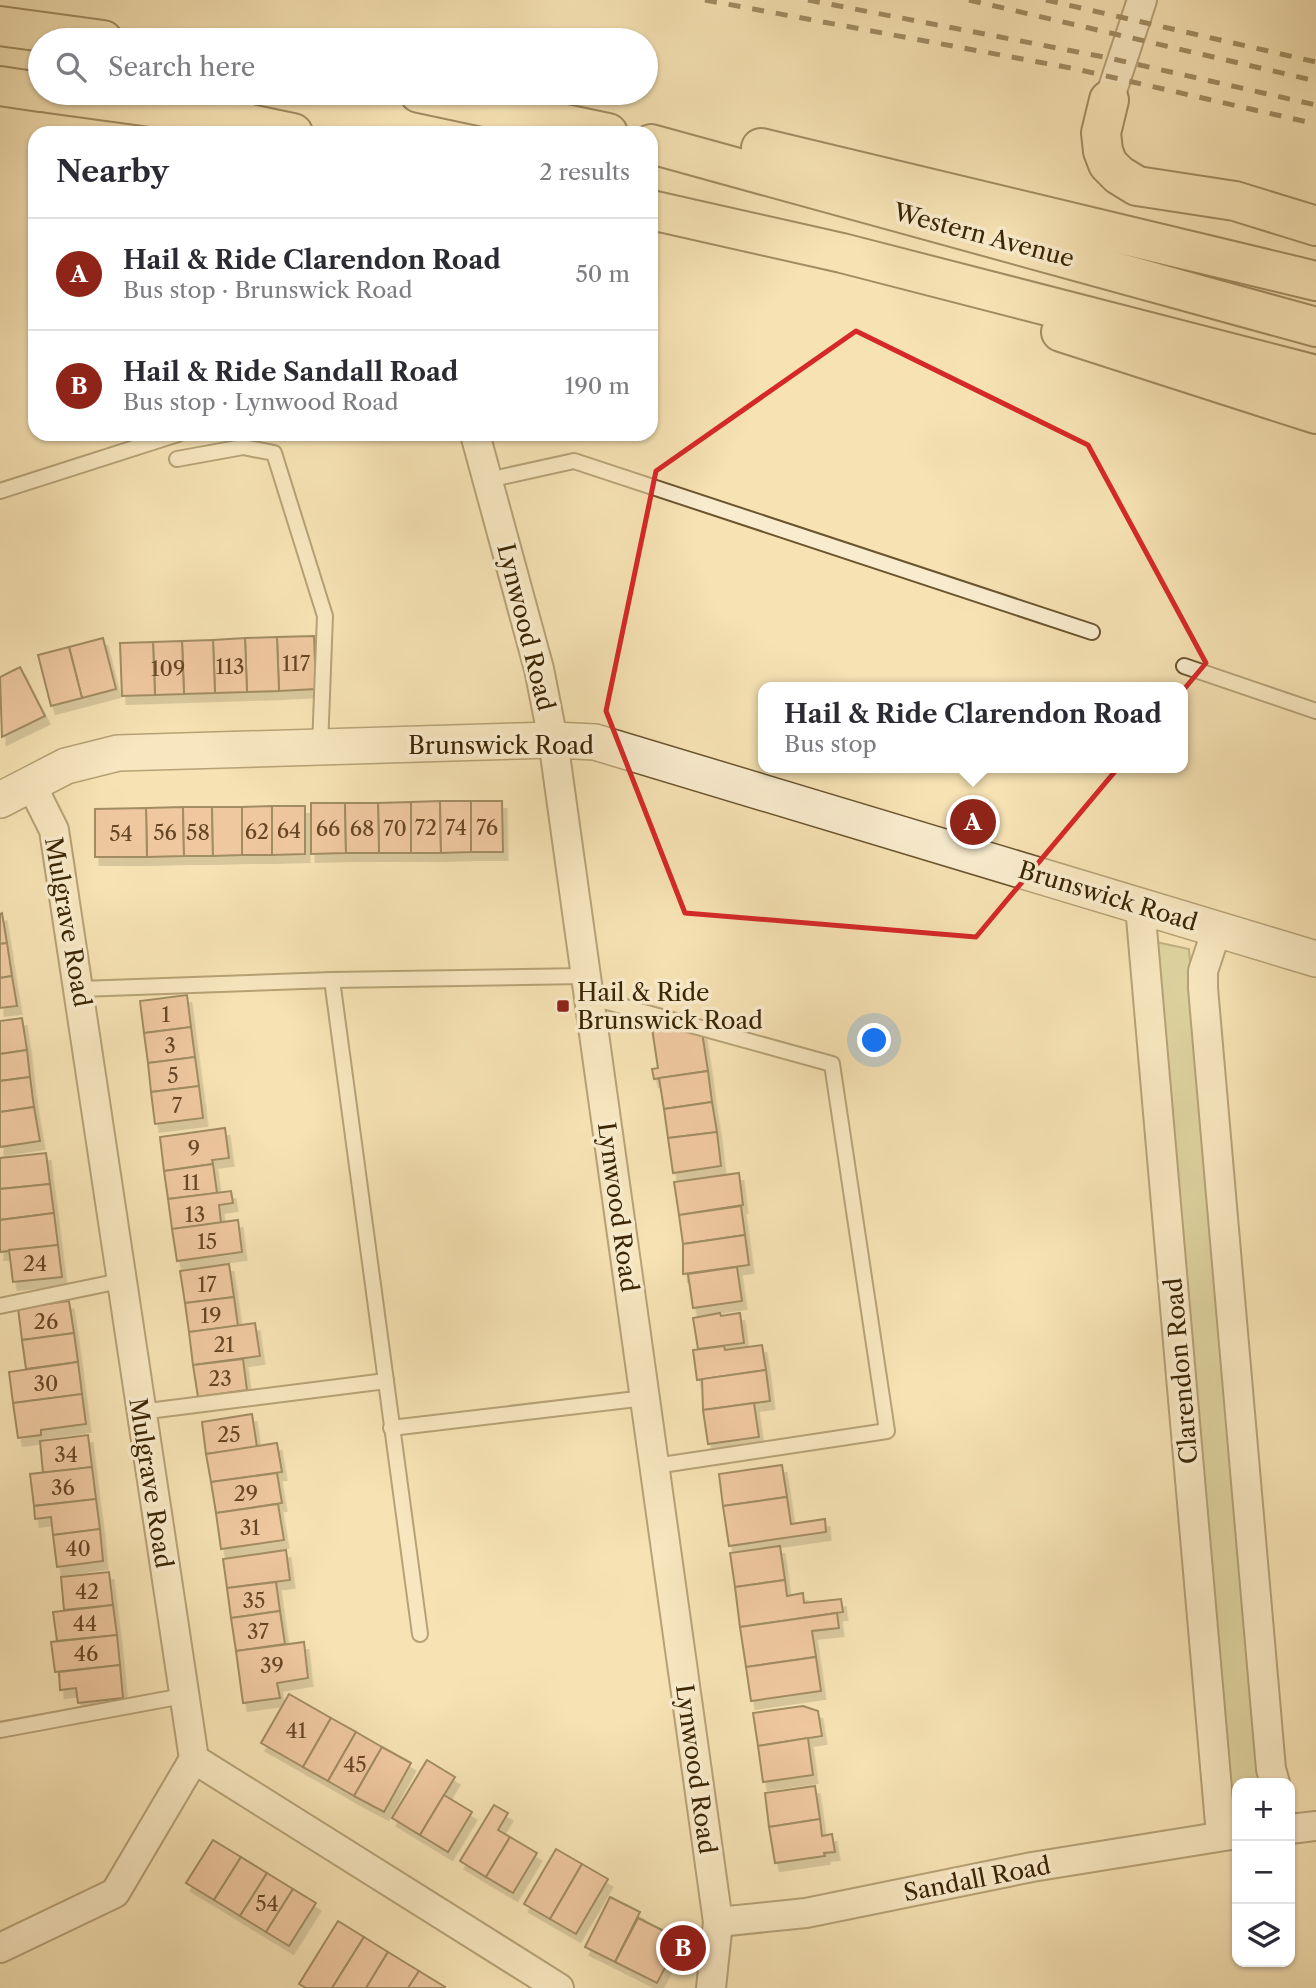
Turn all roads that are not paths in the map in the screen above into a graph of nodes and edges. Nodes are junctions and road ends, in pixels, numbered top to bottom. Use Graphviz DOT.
graph roads {
  1 [pos="1142,0"];
  2 [pos="0,26"];
  3 [pos="28,30"];
  4 [pos="0,86"];
  5 [pos="28,90"];
  6 [pos="1110,100"];
  7 [pos="136,105"];
  8 [pos="476,105"];
  9 [pos="259,126"];
  10 [pos="575,126"];
  11 [pos="658,139"];
  12 [pos="658,146"];
  13 [pos="658,212"];
  14 [pos="1316,226"];
  15 [pos="842,253"];
  16 [pos="1316,281"];
  17 [pos="1316,327"];
  18 [pos="1316,375"];
  19 [pos="1316,414"];
  20 [pos="156,441"];
  21 [pos="477,441"];
  22 [pos="177,459"];
  23 [pos="488,480"];
  24 [pos="0,491"];
  25 [pos="1092,632"];
  26 [pos="1184,666"];
  27 [pos="1316,711"];
  28 [pos="553,740"];
  29 [pos="320,748"];
  30 [pos="31,784"];
  31 [pos="0,800"];
  32 [pos="1140,906"];
  33 [pos="1217,929"];
  34 [pos="1316,959"];
  35 [pos="332,980"];
  36 [pos="587,987"];
  37 [pos="80,989"];
  38 [pos="120,1281"];
  39 [pos="0,1306"];
  40 [pos="386,1381"];
  41 [pos="645,1398"];
  42 [pos="140,1412"];
  43 [pos="391,1428"];
  44 [pos="654,1466"];
  45 [pos="420,1634"];
  46 [pos="183,1696"];
  47 [pos="0,1730"];
  48 [pos="194,1759"];
  49 [pos="1274,1778"];
  50 [pos="1316,1826"];
  51 [pos="1295,1828"];
  52 [pos="1229,1834"];
  53 [pos="718,1922"];
  54 [pos="0,1948"];
  55 [pos="559,1988"];
  56 [pos="711,1988"];
  1 -- 6 [label="street"];
  2 -- 3 [label="highway"];
  4 -- 5 [label="highway"];
  6 -- 14 [label="highway"];
  7 -- 9 [label="highway"];
  8 -- 10 [label="highway"];
  11 -- 16 [label="highway"];
  12 -- 17 [label="highway, Western Avenue"];
  13 -- 15 [label="highway"];
  15 -- 18 [label="highway"];
  15 -- 19 [label="highway"];
  20 -- 24 [label="lane"];
  21 -- 23 [label="street, Lynwood Road"];
  22 -- 29 [label="lane"];
  23 -- 25 [label="lane"];
  23 -- 28 [label="street, Lynwood Road"];
  26 -- 27 [label="lane"];
  28 -- 29 [label="street, Brunswick Road"];
  28 -- 32 [label="street, Brunswick Road"];
  28 -- 36 [label="street, Lynwood Road"];
  29 -- 30 [label="street, Brunswick Road"];
  30 -- 31 [label="street, Brunswick Road"];
  30 -- 37 [label="street, Mulgrave Road"];
  32 -- 33 [label="street, Brunswick Road"];
  32 -- 52 [label="street, Clarendon Road"];
  33 -- 34 [label="street, Brunswick Road"];
  33 -- 49 [label="street"];
  35 -- 36 [label="lane"];
  35 -- 37 [label="lane"];
  35 -- 40 [label="lane"];
  36 -- 41 [label="street, Lynwood Road"];
  36 -- 44 [label="lane"];
  37 -- 38 [label="street, Mulgrave Road"];
  38 -- 39 [label="lane"];
  38 -- 42 [label="street, Mulgrave Road"];
  40 -- 42 [label="lane"];
  40 -- 43 [label="lane"];
  41 -- 43 [label="lane"];
  41 -- 44 [label="street, Lynwood Road"];
  42 -- 46 [label="street, Mulgrave Road"];
  43 -- 45 [label="lane"];
  44 -- 53 [label="street, Lynwood Road"];
  46 -- 47 [label="lane"];
  46 -- 48 [label="street, Mulgrave Road"];
  48 -- 54 [label="street"];
  48 -- 55 [label="street"];
  50 -- 51 [label="street"];
  52 -- 53 [label="street, Sandall Road"];
  53 -- 56 [label="street, Lynwood Road"];
}
